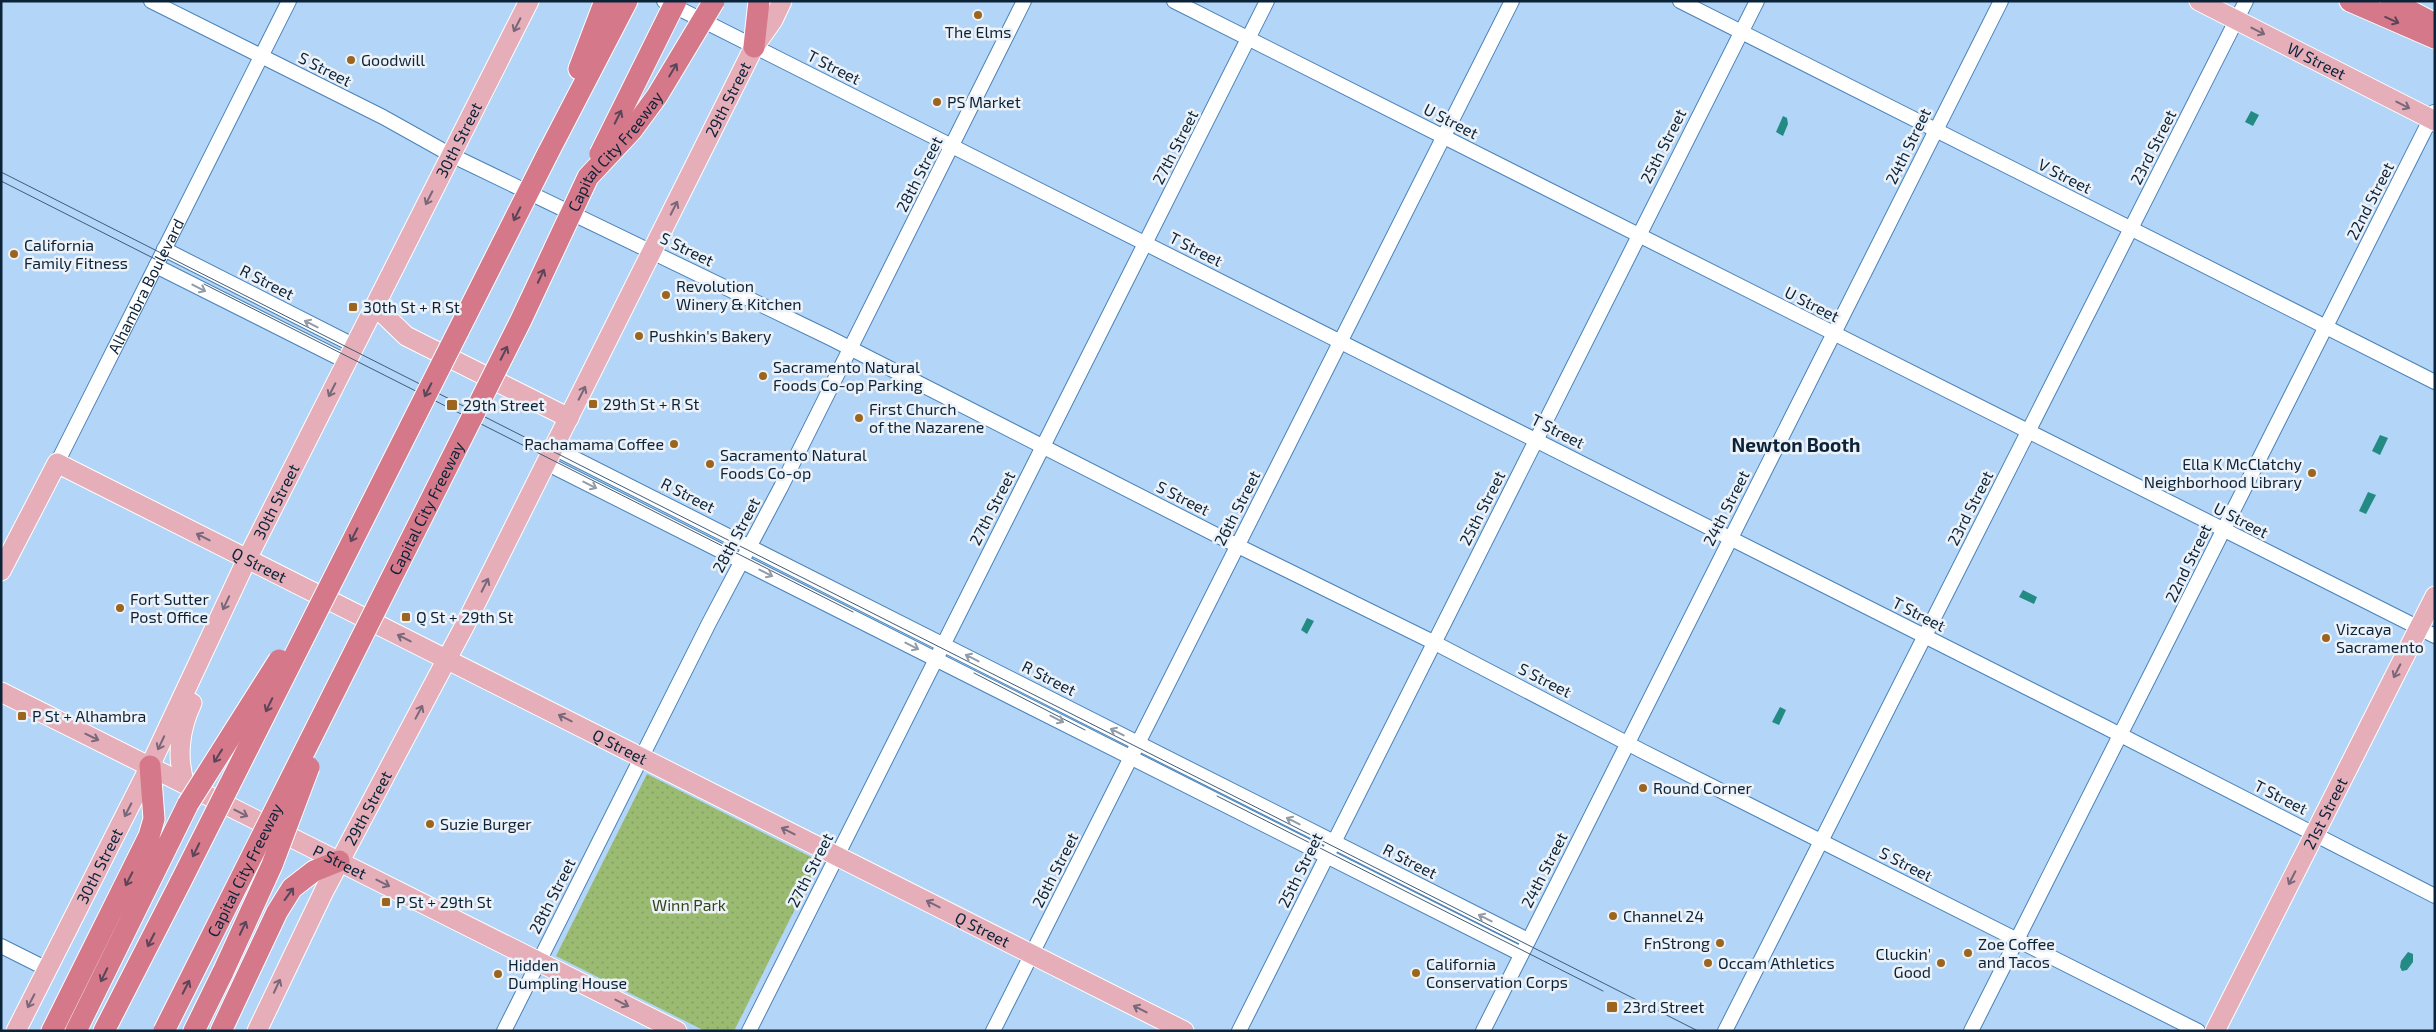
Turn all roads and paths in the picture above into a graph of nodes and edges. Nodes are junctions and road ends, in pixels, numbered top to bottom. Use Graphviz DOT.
graph roads {
  1 [pos="151,1"];
  2 [pos="288,1"];
  3 [pos="529,1"];
  4 [pos="604,1"];
  5 [pos="628,1"];
  6 [pos="664,1"];
  7 [pos="676,1"];
  8 [pos="714,1"];
  9 [pos="759,1"];
  10 [pos="782,1"];
  11 [pos="1024,1"];
  12 [pos="1174,1"];
  13 [pos="1267,1"];
  14 [pos="1512,1"];
  15 [pos="1680,1"];
  16 [pos="1757,1"];
  17 [pos="2001,1"];
  18 [pos="2198,1"];
  19 [pos="2246,1"];
  20 [pos="2350,1"];
  21 [pos="2391,1"];
  22 [pos="2236,20"];
  23 [pos="2435,24"];
  24 [pos="1741,33"];
  25 [pos="1249,38"];
  26 [pos="2435,38"];
  27 [pos="754,47"];
  28 [pos="261,56"];
  29 [pos="2433,117"];
  30 [pos="1936,130"];
  31 [pos="1444,137"];
  32 [pos="952,146"];
  33 [pos="451,155"];
  34 [pos="548,155"];
  35 [pos="588,177"];
  36 [pos="2131,229"];
  37 [pos="1638,236"];
  38 [pos="1146,243"];
  39 [pos="164,249"];
  40 [pos="652,252"];
  41 [pos="156,266"];
  42 [pos="375,306"];
  43 [pos="2326,328"];
  44 [pos="1834,335"];
  45 [pos="1340,342"];
  46 [pos="850,349"];
  47 [pos="351,354"];
  48 [pos="2435,382"];
  49 [pos="569,418"];
  50 [pos="2028,433"];
  51 [pos="1535,440"];
  52 [pos="1043,447"];
  53 [pos="550,455"];
  54 [pos="57,463"];
  55 [pos="2223,531"];
  56 [pos="1730,538"];
  57 [pos="750,546"];
  58 [pos="1238,546"];
  59 [pos="247,559"];
  60 [pos="742,561"];
  61 [pos="1,571"];
  62 [pos="2435,596"];
  63 [pos="314,614"];
  64 [pos="2427,632"];
  65 [pos="1926,637"];
  66 [pos="1433,642"];
  67 [pos="943,644"];
  68 [pos="204,651"];
  69 [pos="936,658"];
  70 [pos="447,660"];
  71 [pos="340,678"];
  72 [pos="1,692"];
  73 [pos="2120,735"];
  74 [pos="1139,743"];
  75 [pos="1627,743"];
  76 [pos="642,757"];
  77 [pos="1131,758"];
  78 [pos="150,766"];
  79 [pos="186,794"];
  80 [pos="2315,834"];
  81 [pos="1822,841"];
  82 [pos="1334,842"];
  83 [pos="837,856"];
  84 [pos="1327,856"];
  85 [pos="339,861"];
  86 [pos="2435,896"];
  87 [pos="2017,939"];
  88 [pos="1528,940"];
  89 [pos="1,946"];
  90 [pos="1032,953"];
  91 [pos="1521,954"];
  92 [pos="539,961"];
  93 [pos="48,969"];
  94 [pos="16,1031"];
  95 [pos="52,1031"];
  96 [pos="76,1031"];
  97 [pos="104,1031"];
  98 [pos="164,1031"];
  99 [pos="194,1031"];
  100 [pos="220,1031"];
  101 [pos="257,1031"];
  102 [pos="504,1031"];
  103 [pos="678,1031"];
  104 [pos="749,1031"];
  105 [pos="993,1031"];
  106 [pos="1184,1031"];
  107 [pos="1239,1031"];
  108 [pos="1483,1031"];
  109 [pos="1725,1031"];
  110 [pos="1971,1031"];
  111 [pos="2198,1031"];
  112 [pos="2215,1031"];
  1 -- 28 [label="street, S Street"];
  2 -- 28 [label="street, Alhambra Boulevard"];
  3 -- 33 [label="main road, 30th Street, one-way"];
  4 -- 34 [label="highway"];
  5 -- 34 [label="highway"];
  6 -- 27 [label="street, T Street"];
  35 -- 7 [label="highway, one-way, bridge"];
  35 -- 8 [label="highway, Capital City Freeway, one-way, bridge"];
  9 -- 27 [label="highway"];
  10 -- 27 [label="main road, 29th Street"];
  11 -- 32 [label="street, 28th Street"];
  12 -- 25 [label="street, U Street"];
  13 -- 25 [label="street, 27th Street"];
  14 -- 31 [label="street, 26th Street"];
  15 -- 24 [label="street, V Street"];
  16 -- 24 [label="street, 25th Street"];
  17 -- 30 [label="street, 24th Street"];
  18 -- 22 [label="main road, W Street"];
  19 -- 22 [label="street, 23rd Street"];
  20 -- 26 [label="highway, one-way"];
  21 -- 23 [label="highway"];
  22 -- 29 [label="main road, W Street, one-way"];
  22 -- 36 [label="street, 23rd Street"];
  24 -- 30 [label="street, V Street"];
  24 -- 37 [label="street, 25th Street"];
  25 -- 31 [label="street, U Street"];
  25 -- 38 [label="street, 27th Street"];
  27 -- 32 [label="street, T Street"];
  40 -- 27 [label="main road, 29th Street, one-way"];
  28 -- 33 [label="street, S Street"];
  28 -- 39 [label="street, Alhambra Boulevard"];
  29 -- 43 [label="street, 22nd Street"];
  30 -- 36 [label="street, V Street"];
  30 -- 44 [label="street, 24th Street"];
  31 -- 37 [label="street, U Street"];
  31 -- 45 [label="street, 26th Street"];
  32 -- 38 [label="street, T Street"];
  32 -- 46 [label="street, 28th Street"];
  33 -- 40 [label="street, S Street"];
  33 -- 42 [label="main road, 30th Street, one-way"];
  34 -- 63 [label="highway, one-way, bridge"];
  71 -- 35 [label="highway, Capital City Freeway, one-way, bridge"];
  36 -- 43 [label="street, V Street"];
  36 -- 50 [label="street, 23rd Street"];
  37 -- 44 [label="street, U Street"];
  37 -- 51 [label="street, 25th Street"];
  38 -- 45 [label="street, T Street"];
  38 -- 52 [label="street, 27th Street"];
  39 -- 41 [label="street, Alhambra Boulevard"];
  47 -- 39 [label="street, R Street, one-way"];
  40 -- 46 [label="street, S Street"];
  49 -- 40 [label="main road, 29th Street, one-way"];
  41 -- 47 [label="street, one-way"];
  41 -- 54 [label="street, Alhambra Boulevard"];
  42 -- 47 [label="main road, 30th Street"];
  42 -- 49 [label="main road"];
  43 -- 48 [label="street, V Street"];
  43 -- 55 [label="street, 22nd Street"];
  44 -- 50 [label="street, U Street"];
  44 -- 56 [label="street, 24th Street"];
  45 -- 51 [label="street, T Street"];
  45 -- 58 [label="street, 26th Street"];
  46 -- 52 [label="street, S Street"];
  46 -- 57 [label="street, 28th Street"];
  47 -- 59 [label="main road, 30th Street, one-way"];
  49 -- 53 [label="main road, 29th Street"];
  50 -- 55 [label="street, U Street"];
  50 -- 65 [label="street, 23rd Street"];
  51 -- 56 [label="street, T Street"];
  51 -- 66 [label="street, 25th Street"];
  52 -- 58 [label="street, S Street"];
  52 -- 67 [label="street, 27th Street"];
  53 -- 57 [label="street, R Street"];
  53 -- 60 [label="street, R Street, one-way"];
  70 -- 53 [label="main road, 29th Street, one-way"];
  59 -- 54 [label="main road, Q Street, one-way"];
  54 -- 61 [label="main road, Alhambra Boulevard"];
  55 -- 64 [label="street, U Street"];
  55 -- 73 [label="street, 22nd Street"];
  56 -- 65 [label="street, T Street"];
  56 -- 75 [label="street, 24th Street"];
  57 -- 60 [label="street, 28th Street"];
  57 -- 67 [label="street, R Street"];
  58 -- 66 [label="street, S Street"];
  58 -- 74 [label="street, 26th Street"];
  59 -- 68 [label="main road, 30th Street, one-way"];
  70 -- 59 [label="main road, Q Street, one-way"];
  60 -- 69 [label="street, R Street, one-way"];
  60 -- 76 [label="street, 28th Street"];
  62 -- 64 [label="main road, 21st Street"];
  63 -- 79 [label="highway, one-way, bridge"];
  63 -- 97 [label="highway, one-way, bridge"];
  64 -- 80 [label="main road, 21st Street, one-way"];
  65 -- 73 [label="street, T Street"];
  65 -- 81 [label="street, 23rd Street"];
  66 -- 75 [label="street, S Street"];
  66 -- 82 [label="street, 25th Street"];
  67 -- 69 [label="street, 27th Street"];
  74 -- 67 [label="street, R Street, one-way"];
  68 -- 78 [label="main road, 30th Street, one-way"];
  68 -- 79 [label="main road"];
  69 -- 77 [label="street, R Street, one-way"];
  69 -- 83 [label="street, 27th Street"];
  76 -- 70 [label="main road, Q Street, one-way"];
  85 -- 70 [label="main road, 29th Street, one-way"];
  98 -- 71 [label="highway, Capital City Freeway, one-way, bridge"];
  99 -- 71 [label="highway, one-way, bridge"];
  72 -- 78 [label="main road, P Street, one-way"];
  73 -- 80 [label="street, T Street"];
  73 -- 87 [label="street, 22nd Street"];
  74 -- 77 [label="street, 26th Street"];
  82 -- 74 [label="street, R Street, one-way"];
  75 -- 81 [label="street, S Street"];
  75 -- 88 [label="street, 24th Street"];
  83 -- 76 [label="main road, Q Street, one-way"];
  76 -- 92 [label="street, 28th Street"];
  77 -- 84 [label="street, R Street"];
  77 -- 90 [label="street, 26th Street"];
  78 -- 79 [label="main road, P Street"];
  78 -- 93 [label="main road, 30th Street, one-way"];
  78 -- 95 [label="highway, one-way"];
  79 -- 85 [label="main road, P Street, one-way"];
  79 -- 96 [label="highway, one-way"];
  80 -- 86 [label="street, T Street"];
  80 -- 112 [label="main road, 21st Street, one-way"];
  81 -- 87 [label="street, S Street"];
  81 -- 109 [label="street, 23rd Street"];
  82 -- 84 [label="street, 25th Street"];
  88 -- 82 [label="street, R Street, one-way"];
  90 -- 83 [label="main road, Q Street, one-way"];
  83 -- 104 [label="street, 27th Street"];
  84 -- 91 [label="street, R Street"];
  84 -- 107 [label="street, 25th Street"];
  85 -- 92 [label="main road, P Street, one-way"];
  100 -- 85 [label="highway, one-way"];
  101 -- 85 [label="main road, 29th Street, one-way"];
  87 -- 110 [label="street, 22nd Street"];
  87 -- 111 [label="street, S Street"];
  88 -- 91 [label="street, 24th Street"];
  89 -- 93 [label="street"];
  90 -- 105 [label="street, 26th Street"];
  106 -- 90 [label="main road, Q Street, one-way"];
  91 -- 108 [label="street, 24th Street"];
  92 -- 102 [label="street, 28th Street"];
  92 -- 103 [label="main road, P Street, one-way"];
  93 -- 94 [label="main road, 30th Street, one-way"];
}
